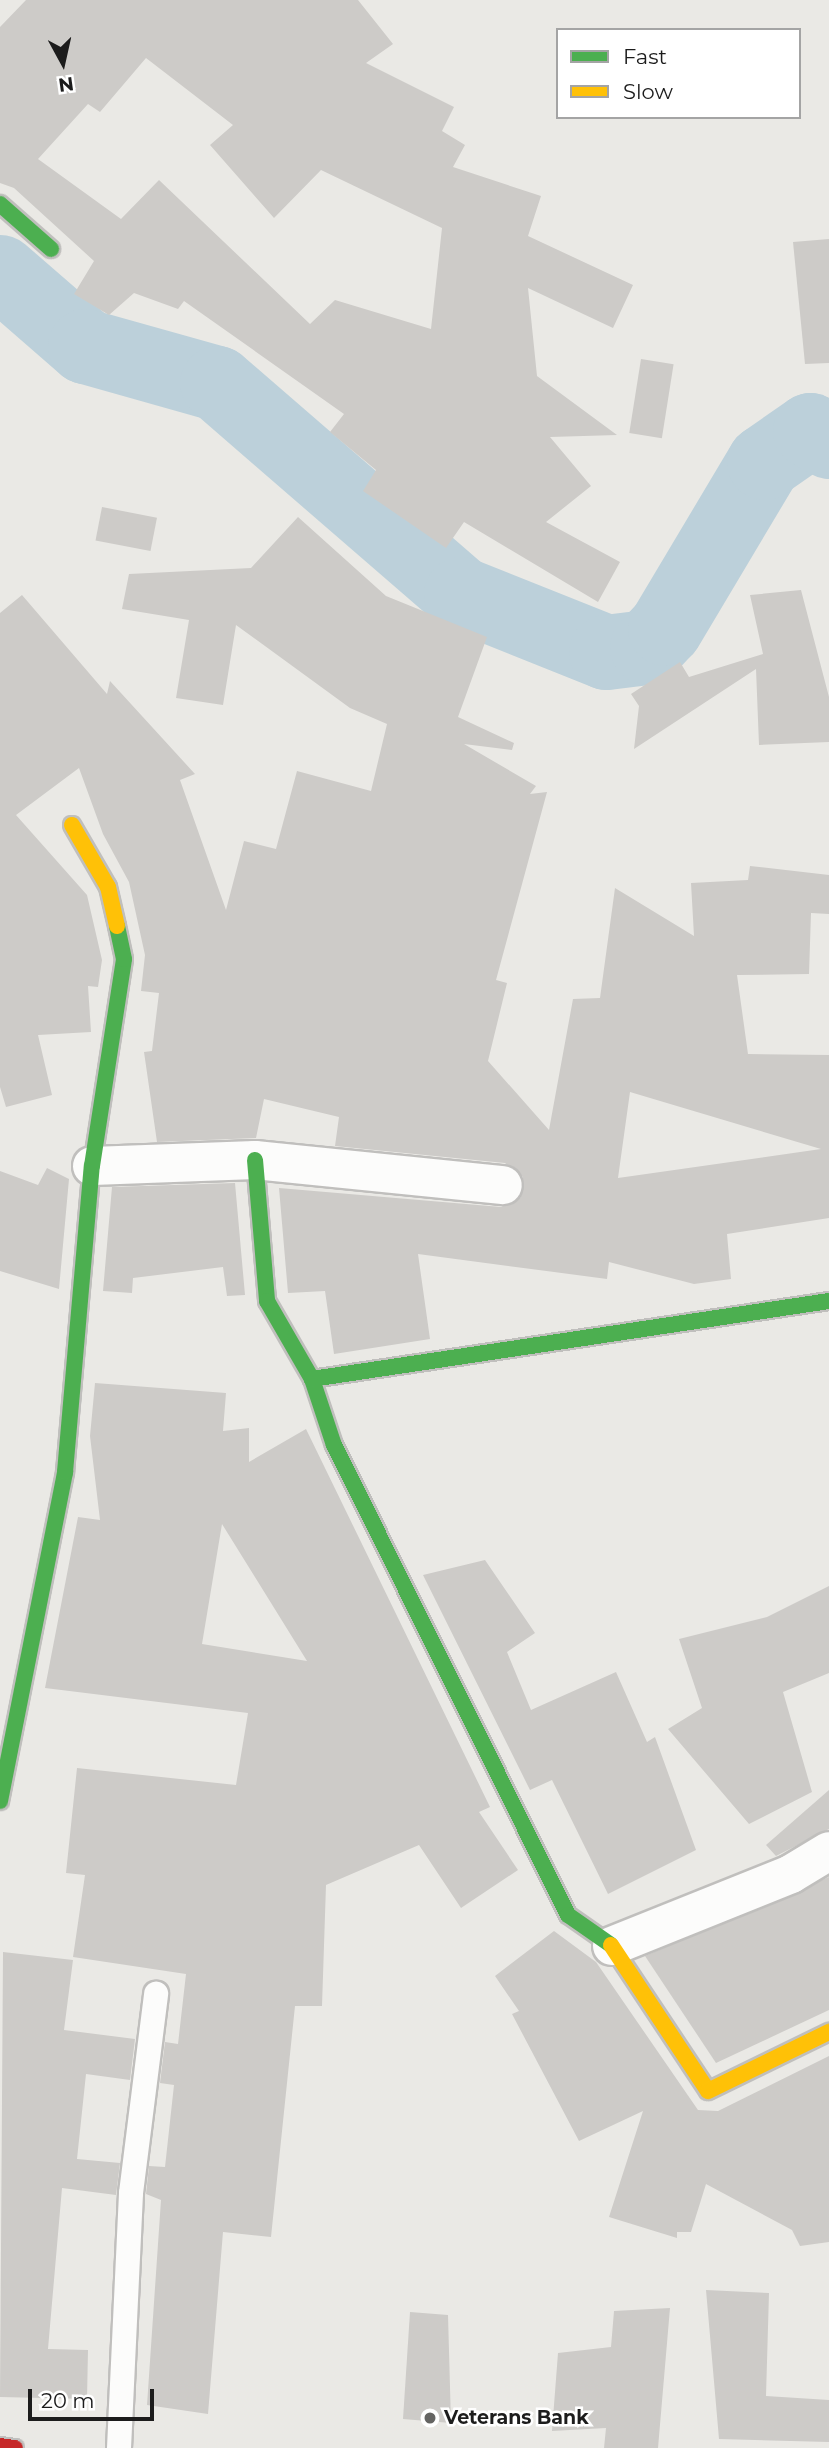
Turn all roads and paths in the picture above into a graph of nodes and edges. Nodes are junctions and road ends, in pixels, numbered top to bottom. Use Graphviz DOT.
graph roads {
  1 [pos="0,204"];
  2 [pos="51,249"];
  3 [pos="72,825"];
  4 [pos="255,1160"];
  5 [pos="92,1166"];
  6 [pos="503,1185"];
  7 [pos="829,1301"];
  8 [pos="312,1379"];
  9 [pos="3,1751"];
  10 [pos="0,1801"];
  11 [pos="829,1851"];
  12 [pos="612,1946"];
  13 [pos="156,1994"];
  14 [pos="829,2032"];
  15 [pos="0,2446"];
  16 [pos="15,2448"];
  17 [pos="118,2448"];
  1 -- 2 [label="street"];
  3 -- 5 [label="street"];
  4 -- 5 [label="street"];
  4 -- 6 [label="street"];
  4 -- 8 [label="street"];
  5 -- 9 [label="street"];
  7 -- 8 [label="street"];
  8 -- 12 [label="street"];
  9 -- 10 [label="street"];
  11 -- 12 [label="street"];
  12 -- 14 [label="street"];
  13 -- 17 [label="lane"];
  15 -- 16 [label="street"];
}
